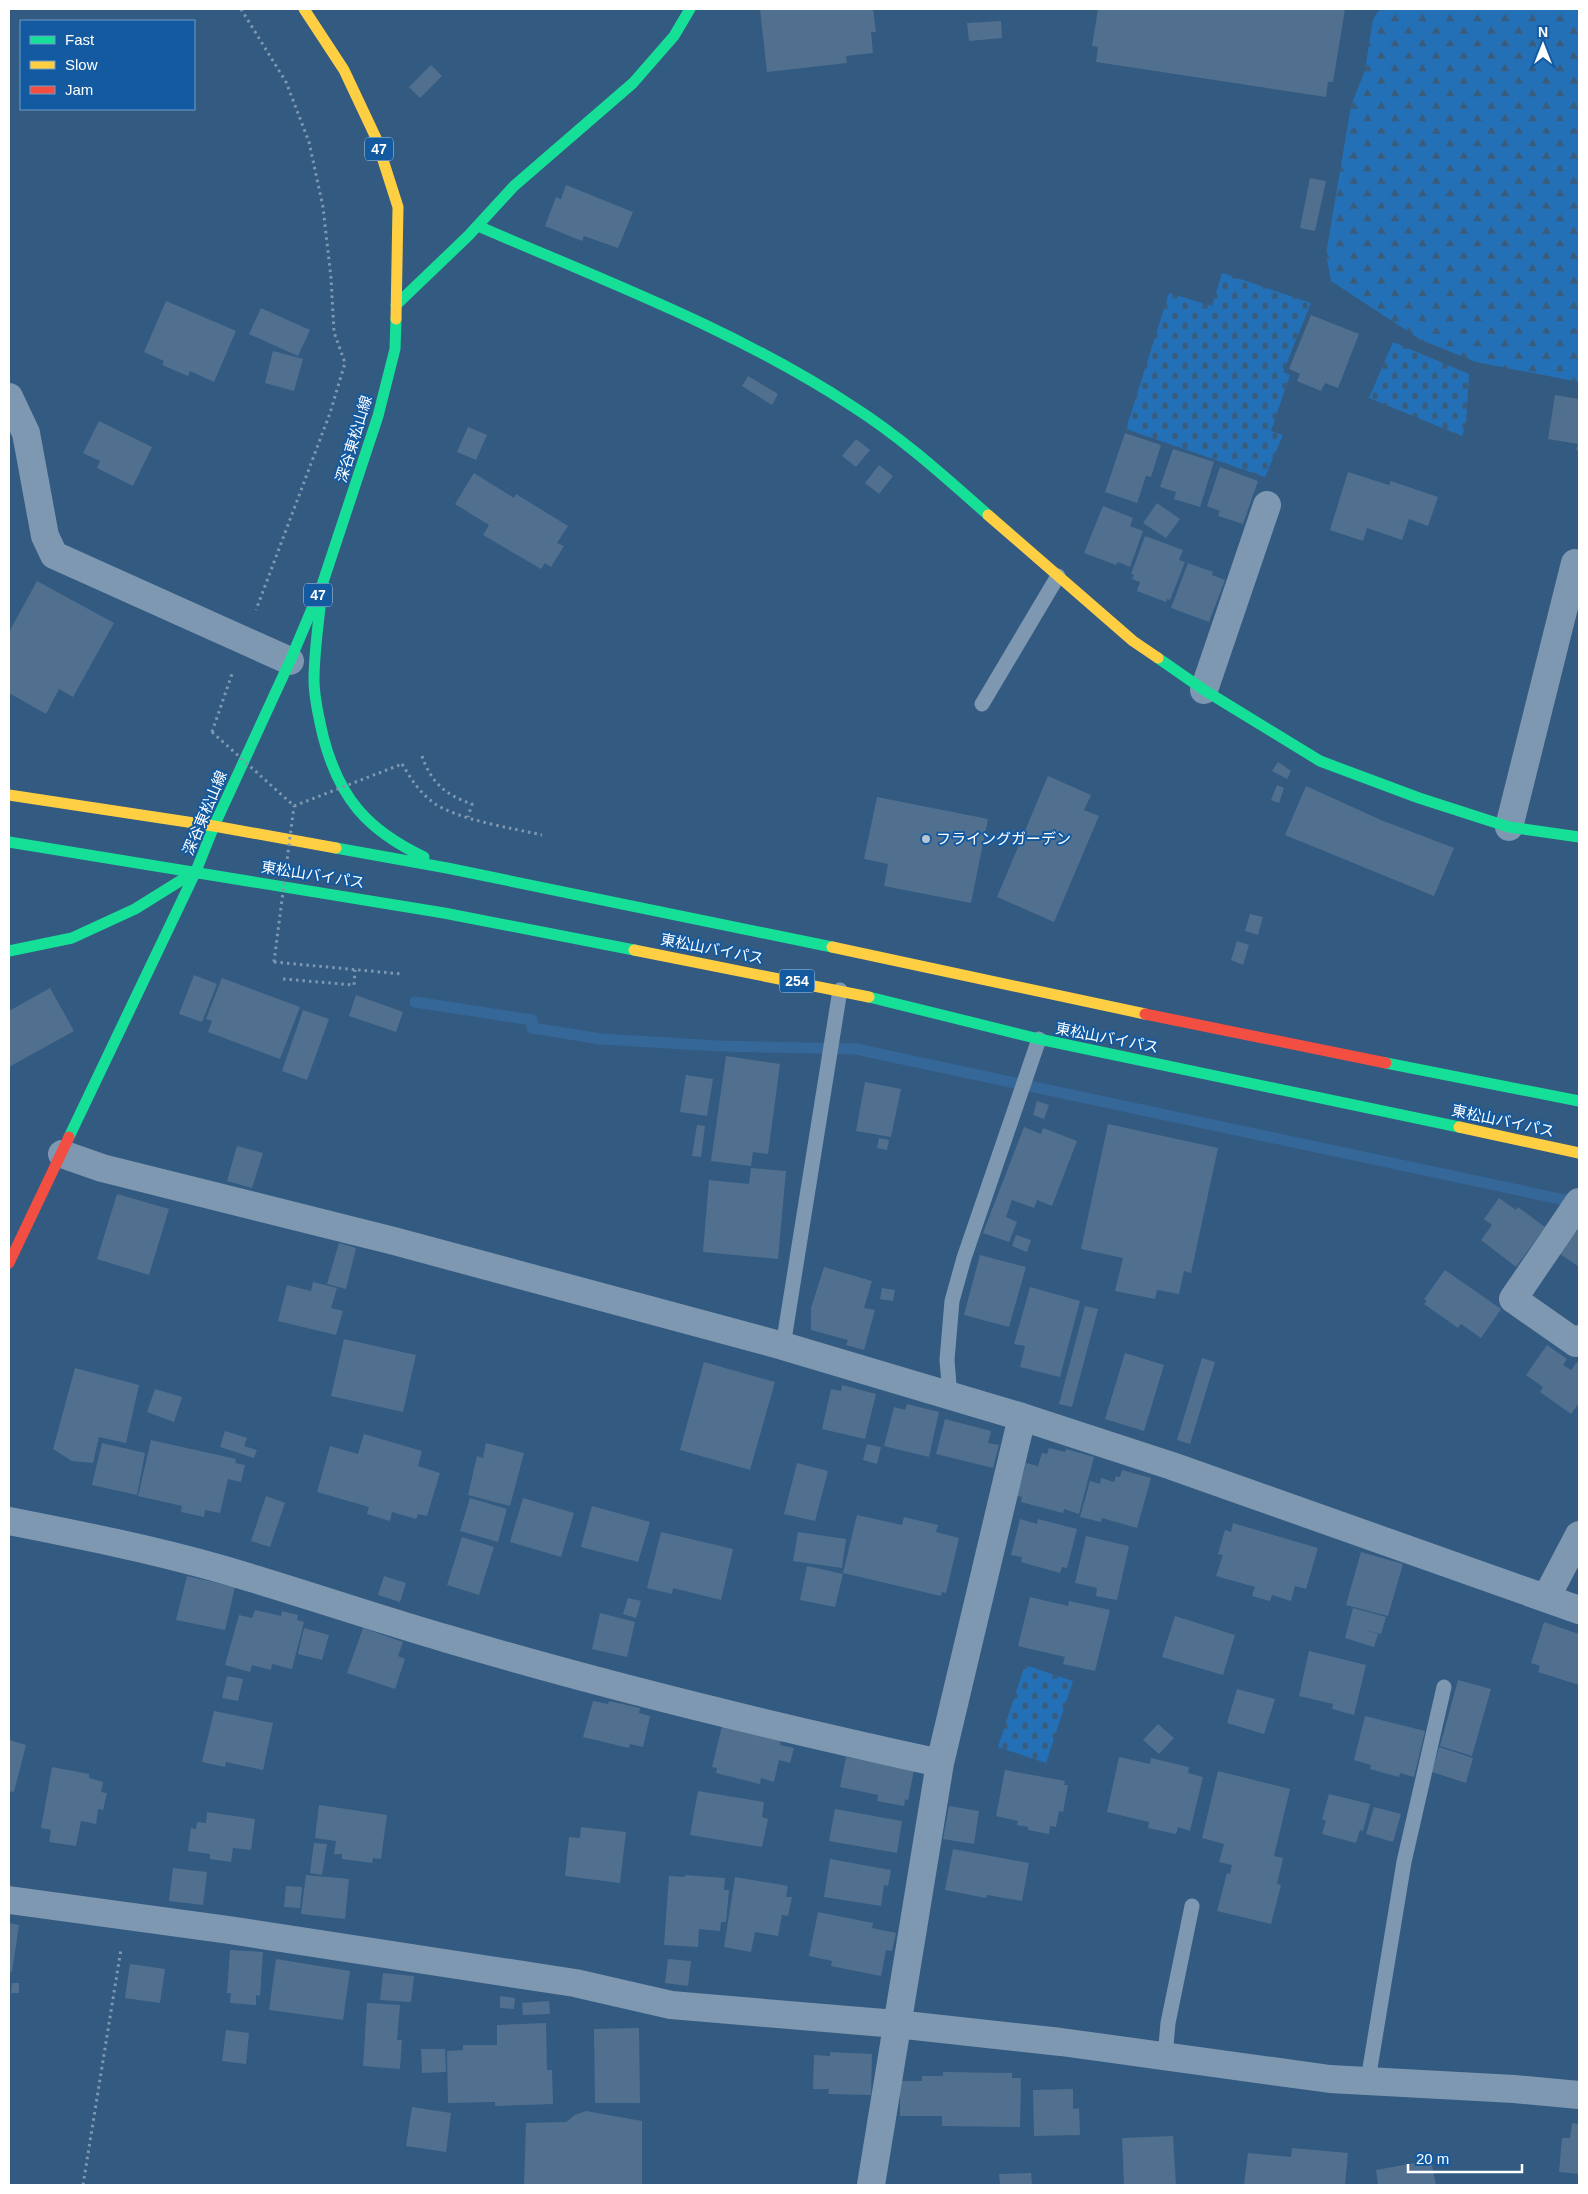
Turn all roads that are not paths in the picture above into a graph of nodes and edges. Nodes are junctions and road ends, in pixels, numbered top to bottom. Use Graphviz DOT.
graph roads {
  1 [pos="304,9"];
  2 [pos="690,9"];
  3 [pos="478,226"];
  4 [pos="396,305"];
  5 [pos="9,397"];
  6 [pos="1267,505"];
  7 [pos="1576,564"];
  8 [pos="1058,576"];
  9 [pos="322,585"];
  10 [pos="290,661"];
  11 [pos="1204,690"];
  12 [pos="982,704"];
  13 [pos="9,795"];
  14 [pos="214,826"];
  15 [pos="1509,827"];
  16 [pos="1579,837"];
  17 [pos="9,842"];
  18 [pos="447,868"];
  19 [pos="196,871"];
  20 [pos="9,951"];
  21 [pos="840,990"];
  22 [pos="1039,1039"];
  23 [pos="1579,1102"];
  24 [pos="1579,1153"];
  25 [pos="62,1154"];
  26 [pos="1579,1202"];
  27 [pos="9,1264"];
  28 [pos="1579,1339"];
  29 [pos="783,1346"];
  30 [pos="950,1397"];
  31 [pos="1022,1417"];
  32 [pos="9,1521"];
  33 [pos="1579,1535"];
  34 [pos="1546,1598"];
  35 [pos="1579,1610"];
  36 [pos="1444,1687"];
  37 [pos="940,1763"];
  38 [pos="9,1900"];
  39 [pos="1192,1906"];
  40 [pos="896,2024"];
  41 [pos="1165,2057"];
  42 [pos="1368,2080"];
  43 [pos="1579,2095"];
  44 [pos="871,2185"];
  1 -- 4 [label="main road, 深谷東松山線 / 47"];
  2 -- 3 [label="main road"];
  3 -- 4 [label="main road"];
  3 -- 8 [label="main road"];
  4 -- 9 [label="main road, 深谷東松山線 / 47"];
  5 -- 10 [label="street"];
  6 -- 11 [label="street"];
  7 -- 15 [label="street"];
  8 -- 11 [label="main road"];
  8 -- 12 [label="lane"];
  9 -- 10 [label="main road, 深谷東松山線 / 47"];
  9 -- 18 [label="main road"];
  10 -- 14 [label="main road, 深谷東松山線 / 47"];
  11 -- 15 [label="main road"];
  13 -- 14 [label="main road, 東松山バイパス"];
  14 -- 18 [label="main road, 東松山バイパス"];
  14 -- 19 [label="main road, 深谷東松山線 / 47"];
  15 -- 16 [label="main road"];
  17 -- 19 [label="main road, 東松山バイパス / 254"];
  18 -- 23 [label="main road, 東松山バイパス"];
  19 -- 20 [label="main road"];
  19 -- 21 [label="main road, 東松山バイパス / 254"];
  19 -- 25 [label="main road, 深谷東松山線"];
  21 -- 22 [label="main road, 東松山バイパス / 254"];
  21 -- 29 [label="lane"];
  22 -- 24 [label="main road, 東松山バイパス / 254"];
  22 -- 30 [label="lane"];
  25 -- 27 [label="main road, 深谷東松山線"];
  25 -- 29 [label="street"];
  26 -- 28 [label="street"];
  29 -- 30 [label="street"];
  30 -- 31 [label="street"];
  31 -- 34 [label="street"];
  31 -- 37 [label="street"];
  32 -- 37 [label="street"];
  33 -- 34 [label="street"];
  34 -- 35 [label="street"];
  36 -- 42 [label="lane"];
  37 -- 40 [label="street"];
  38 -- 40 [label="street"];
  39 -- 41 [label="lane"];
  40 -- 41 [label="street"];
  40 -- 44 [label="street"];
  41 -- 42 [label="street"];
  42 -- 43 [label="street"];
}
